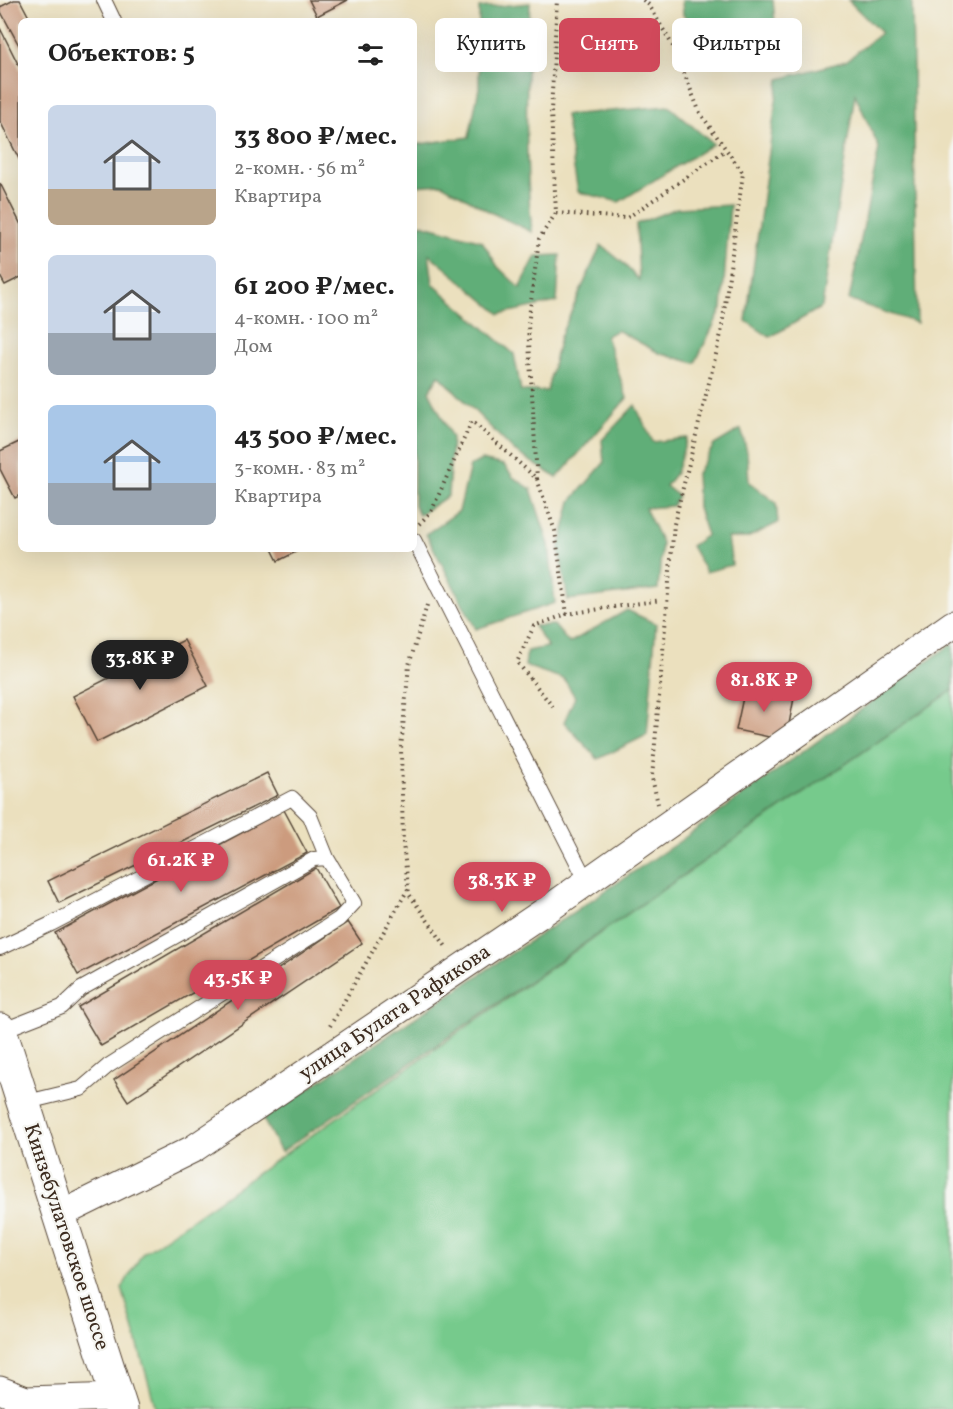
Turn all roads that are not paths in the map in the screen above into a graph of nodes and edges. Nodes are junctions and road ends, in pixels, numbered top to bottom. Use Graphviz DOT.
graph roads {
  1 [pos="104,0"];
  2 [pos="113,18"];
  3 [pos="417,546"];
  4 [pos="953,624"];
  5 [pos="327,858"];
  6 [pos="587,882"];
  7 [pos="0,948"];
  8 [pos="0,1031"];
  9 [pos="23,1103"];
  10 [pos="59,1215"];
  11 [pos="0,1390"];
  12 [pos="122,1405"];
  1 -- 2 [label="lane"];
  3 -- 6 [label="lane"];
  4 -- 6 [label="street, улица Булата Рафикова"];
  5 -- 7 [label="lane"];
  5 -- 8 [label="lane"];
  5 -- 9 [label="lane"];
  6 -- 10 [label="street, улица Булата Рафикова"];
  8 -- 9 [label="main road, Кинзебулатовское шоссе"];
  9 -- 10 [label="main road, Кинзебулатовское шоссе"];
  10 -- 12 [label="main road, Кинзебулатовское шоссе"];
  11 -- 12 [label="street"];
}
